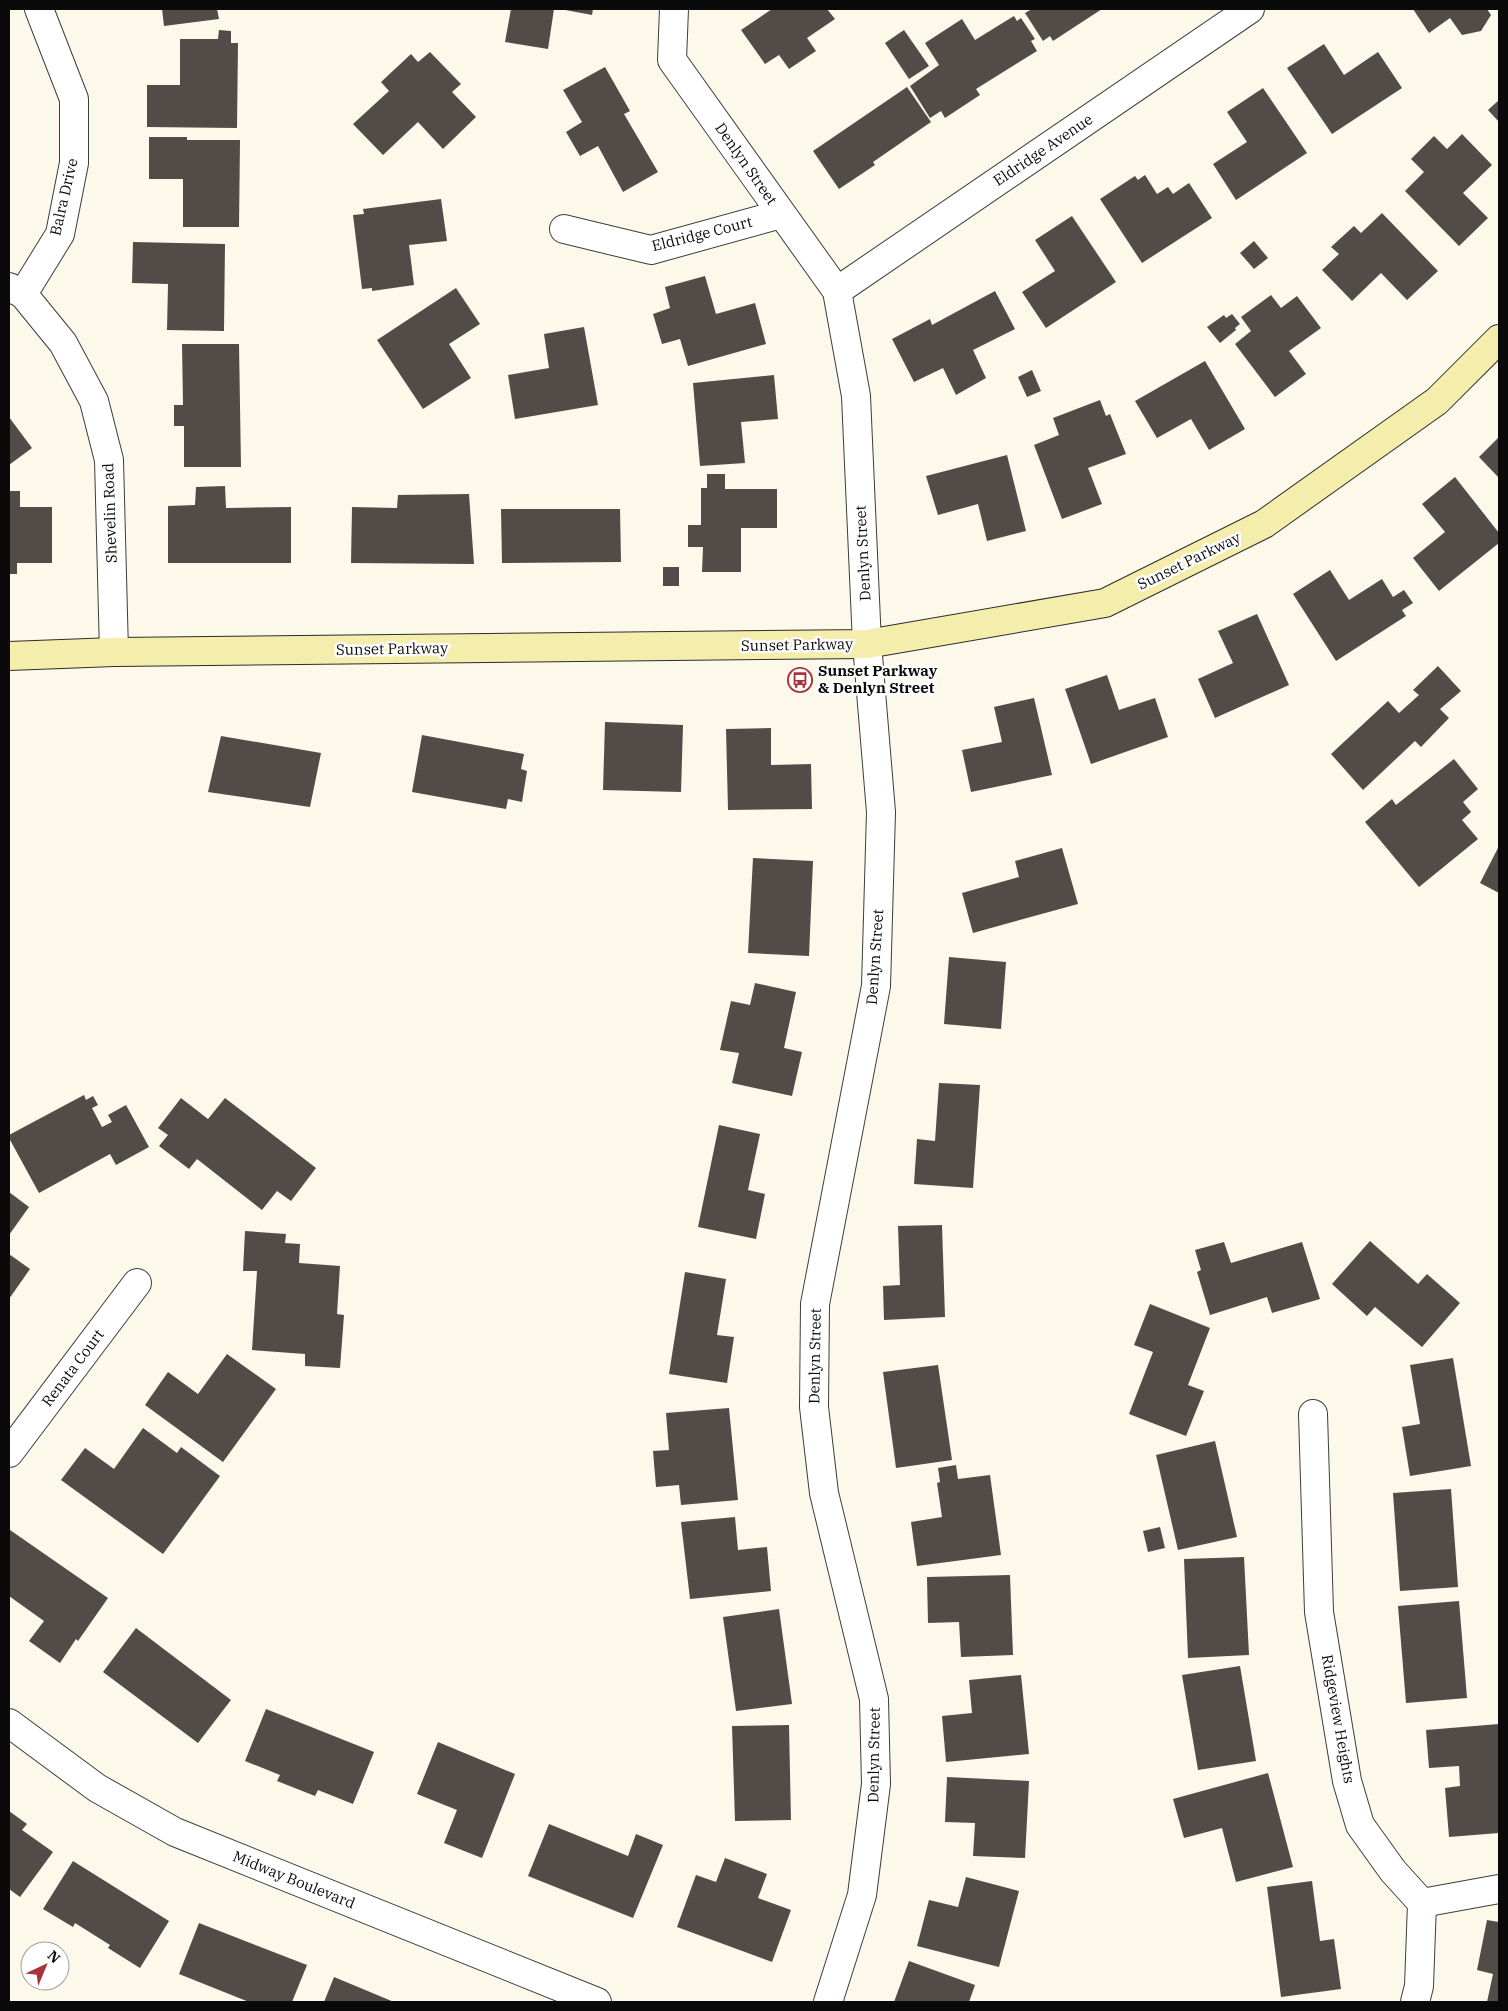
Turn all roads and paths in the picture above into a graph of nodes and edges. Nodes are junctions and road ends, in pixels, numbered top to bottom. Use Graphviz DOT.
graph roads {
  1 [pos="39,9"];
  2 [pos="674,9"];
  3 [pos="1250,9"];
  4 [pos="781,214"];
  5 [pos="564,229"];
  6 [pos="16,291"];
  7 [pos="837,291"];
  8 [pos="1499,339"];
  9 [pos="867,644"];
  10 [pos="114,652"];
  11 [pos="9,656"];
  12 [pos="137,1283"];
  13 [pos="1313,1414"];
  14 [pos="9,1453"];
  15 [pos="9,1723"];
  16 [pos="1499,1889"];
  17 [pos="1422,1903"];
  18 [pos="597,2002"];
  19 [pos="828,2002"];
  20 [pos="1415,2002"];
  1 -- 6 [label="street, Balra Drive"];
  2 -- 4 [label="street, Denlyn Street"];
  3 -- 7 [label="street, Eldridge Avenue"];
  4 -- 5 [label="street, Eldridge Court"];
  4 -- 7 [label="street, Denlyn Street"];
  6 -- 10 [label="street, Shevelin Road"];
  7 -- 9 [label="street, Denlyn Street"];
  8 -- 9 [label="main road, Sunset Parkway"];
  9 -- 10 [label="main road, Sunset Parkway"];
  9 -- 19 [label="street, Denlyn Street"];
  10 -- 11 [label="main road, Sunset Parkway"];
  12 -- 14 [label="street, Renata Court"];
  13 -- 17 [label="street, Ridgeview Heights"];
  15 -- 18 [label="street, Midway Boulevard"];
  16 -- 17 [label="street"];
  17 -- 20 [label="street"];
}
